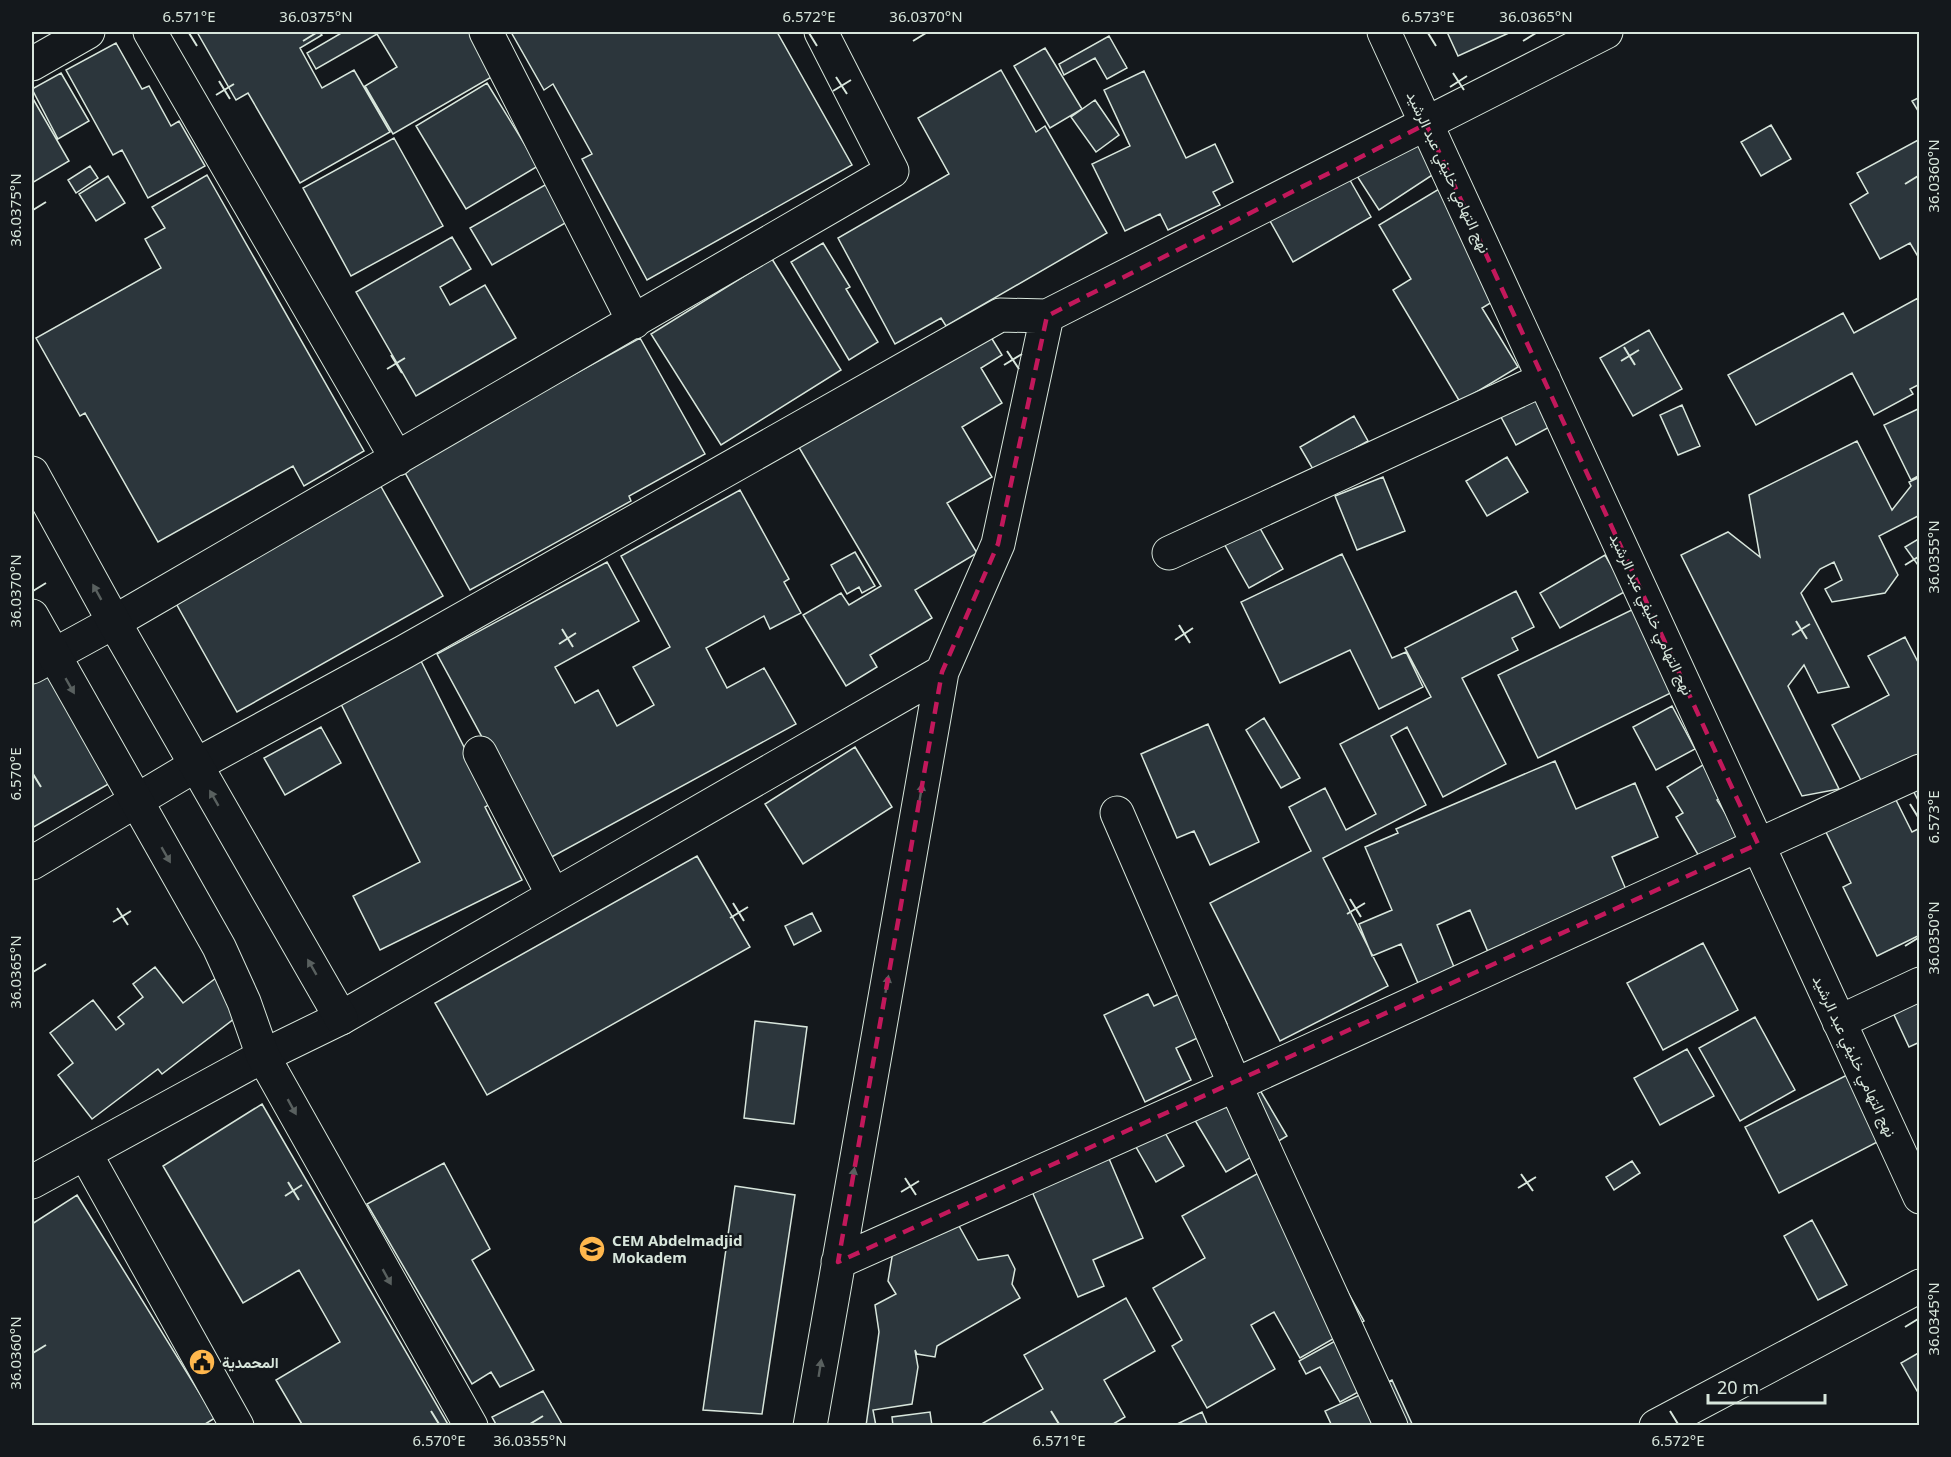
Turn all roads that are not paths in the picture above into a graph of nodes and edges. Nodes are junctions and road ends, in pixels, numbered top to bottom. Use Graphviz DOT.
graph roads {
  1 [pos="88,32"];
  2 [pos="150,32"];
  3 [pos="486,32"];
  4 [pos="821,32"];
  5 [pos="1384,32"];
  6 [pos="1606,32"];
  7 [pos="32,64"];
  8 [pos="1426,123"];
  9 [pos="1047,315"];
  10 [pos="634,322"];
  11 [pos="1544,379"];
  12 [pos="397,459"];
  13 [pos="32,472"];
  14 [pos="1168,553"];
  15 [pos="32,616"];
  16 [pos="114,622"];
  17 [pos="42,661"];
  18 [pos="942,672"];
  19 [pos="480,753"];
  20 [pos="196,765"];
  21 [pos="1920,771"];
  22 [pos="136,802"];
  23 [pos="1117,813"];
  24 [pos="1758,844"];
  25 [pos="32,863"];
  26 [pos="553,895"];
  27 [pos="1920,984"];
  28 [pos="341,1018"];
  29 [pos="1839,1022"];
  30 [pos="263,1056"];
  31 [pos="1235,1085"];
  32 [pos="85,1153"];
  33 [pos="32,1182"];
  34 [pos="1920,1197"];
  35 [pos="838,1262"];
  36 [pos="1920,1286"];
  37 [pos="237,1425"];
  38 [pos="471,1425"];
  39 [pos="810,1425"];
  40 [pos="1391,1425"];
  41 [pos="1656,1425"];
  1 -- 7 [label="street"];
  2 -- 12 [label="street"];
  3 -- 10 [label="street"];
  4 -- 10 [label="street"];
  5 -- 8 [label="street, نهج التهامي خليفي عبد الرشيد"];
  6 -- 8 [label="street"];
  8 -- 9 [label="street"];
  8 -- 11 [label="street, نهج التهامي خليفي عبد الرشيد"];
  9 -- 18 [label="street"];
  9 -- 20 [label="street"];
  10 -- 12 [label="street"];
  11 -- 14 [label="street"];
  11 -- 24 [label="street, نهج التهامي خليفي عبد الرشيد"];
  12 -- 16 [label="street"];
  16 -- 13 [label="street, one-way"];
  15 -- 17 [label="street"];
  16 -- 17 [label="street"];
  16 -- 20 [label="street"];
  17 -- 22 [label="street, one-way"];
  18 -- 26 [label="street"];
  35 -- 18 [label="street, one-way"];
  19 -- 26 [label="street"];
  20 -- 22 [label="street"];
  28 -- 20 [label="street, one-way"];
  21 -- 24 [label="street"];
  22 -- 25 [label="street"];
  22 -- 30 [label="street, one-way"];
  23 -- 31 [label="street"];
  24 -- 29 [label="street, نهج التهامي خليفي عبد الرشيد"];
  24 -- 31 [label="street"];
  26 -- 28 [label="street"];
  27 -- 29 [label="street"];
  28 -- 30 [label="street"];
  29 -- 34 [label="street, نهج التهامي خليفي عبد الرشيد"];
  30 -- 32 [label="street"];
  30 -- 38 [label="street, one-way"];
  31 -- 35 [label="street"];
  31 -- 40 [label="street"];
  32 -- 33 [label="street"];
  32 -- 37 [label="street"];
  39 -- 35 [label="street, one-way"];
  36 -- 41 [label="street"];
}
